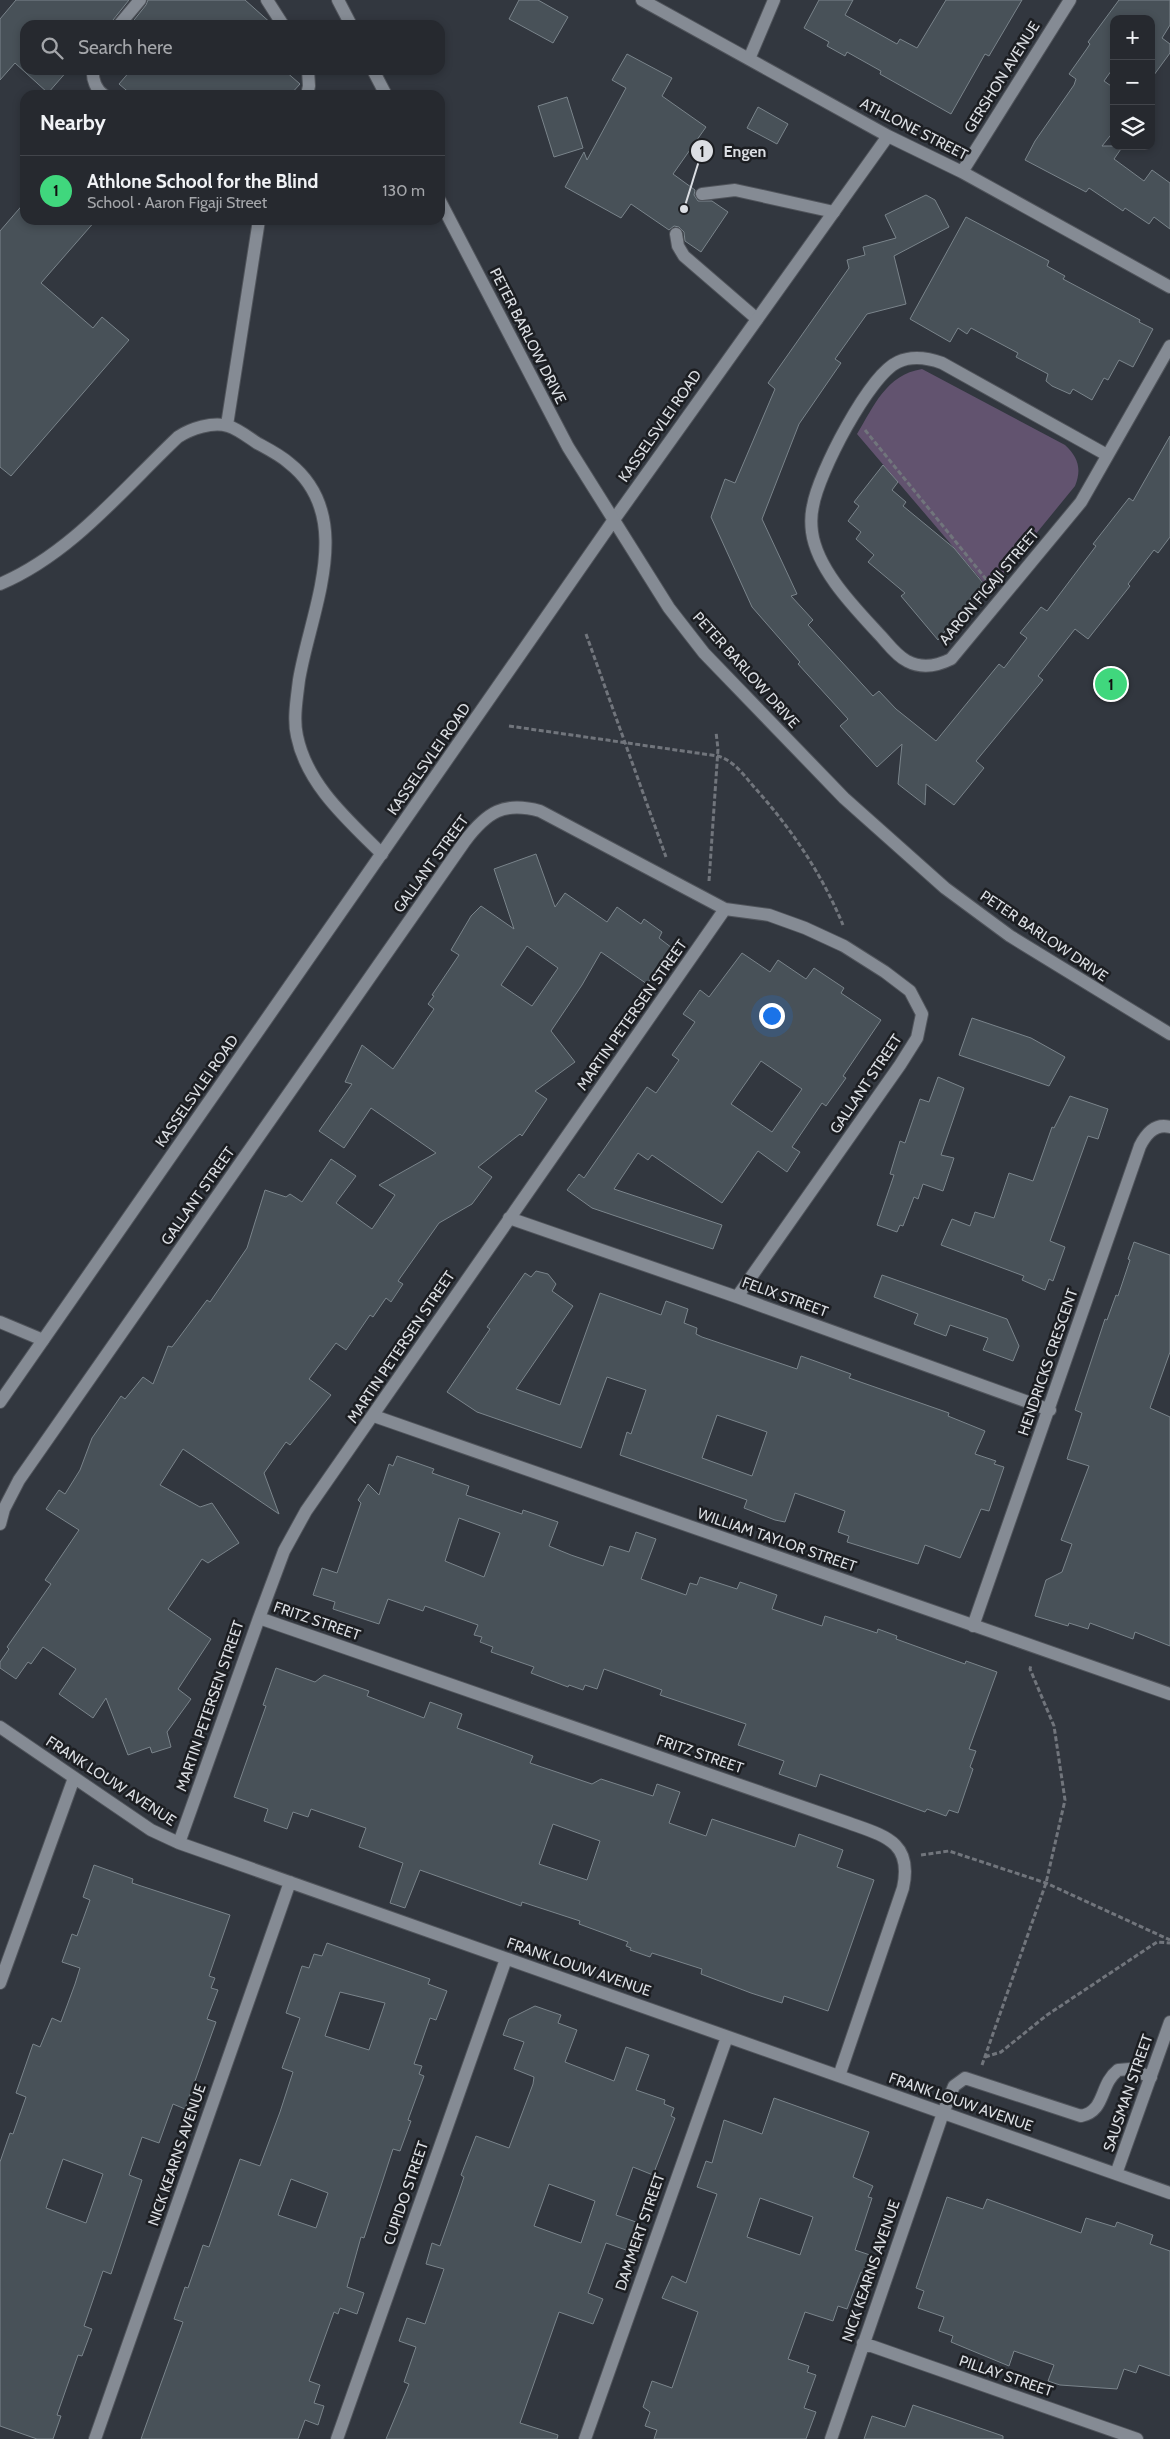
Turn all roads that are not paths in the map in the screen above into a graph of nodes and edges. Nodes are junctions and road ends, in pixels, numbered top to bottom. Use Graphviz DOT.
graph roads {
  1 [pos="140,0"];
  2 [pos="267,0"];
  3 [pos="338,0"];
  4 [pos="642,0"];
  5 [pos="774,0"];
  6 [pos="1070,0"];
  7 [pos="122,20"];
  8 [pos="280,20"];
  9 [pos="348,20"];
  10 [pos="749,59"];
  11 [pos="92,75"];
  12 [pos="309,75"];
  13 [pos="376,75"];
  14 [pos="99,90"];
  15 [pos="308,90"];
  16 [pos="383,90"];
  17 [pos="888,136"];
  18 [pos="962,172"];
  19 [pos="702,194"];
  20 [pos="445,211"];
  21 [pos="834,212"];
  22 [pos="258,225"];
  23 [pos="676,234"];
  24 [pos="1170,287"];
  25 [pos="757,318"];
  26 [pos="1170,346"];
  27 [pos="227,425"];
  28 [pos="1107,455"];
  29 [pos="613,521"];
  30 [pos="0,584"];
  31 [pos="382,854"];
  32 [pos="725,910"];
  33 [pos="1170,1034"];
  34 [pos="1170,1127"];
  35 [pos="509,1218"];
  36 [pos="737,1297"];
  37 [pos="0,1322"];
  38 [pos="43,1340"];
  39 [pos="0,1402"];
  40 [pos="1050,1410"];
  41 [pos="374,1416"];
  42 [pos="0,1524"];
  43 [pos="258,1618"];
  44 [pos="973,1626"];
  45 [pos="1170,1694"];
  46 [pos="0,1727"];
  47 [pos="74,1778"];
  48 [pos="179,1843"];
  49 [pos="290,1882"];
  50 [pos="506,1959"];
  51 [pos="0,1983"];
  52 [pos="1170,2022"];
  53 [pos="727,2037"];
  54 [pos="839,2076"];
  55 [pos="1151,2076"];
  56 [pos="942,2113"];
  57 [pos="1116,2174"];
  58 [pos="1170,2193"];
  59 [pos="863,2343"];
  60 [pos="95,2439"];
  61 [pos="337,2439"];
  62 [pos="584,2439"];
  63 [pos="831,2439"];
  64 [pos="1137,2439"];
  1 -- 7 [label="street"];
  2 -- 8 [label="street"];
  3 -- 9 [label="street"];
  4 -- 10 [label="street, ATHLONE STREET"];
  5 -- 10 [label="street"];
  6 -- 18 [label="street, GERSHON AVENUE"];
  10 -- 17 [label="street, ATHLONE STREET"];
  11 -- 14 [label="street"];
  12 -- 15 [label="street"];
  13 -- 16 [label="street"];
  17 -- 18 [label="street, ATHLONE STREET"];
  17 -- 21 [label="street, KASSELSVLEI ROAD"];
  18 -- 24 [label="street, ATHLONE STREET"];
  19 -- 21 [label="street"];
  20 -- 29 [label="street, PETER BARLOW DRIVE"];
  21 -- 25 [label="street, KASSELSVLEI ROAD"];
  22 -- 27 [label="street"];
  23 -- 25 [label="street"];
  25 -- 29 [label="street, KASSELSVLEI ROAD"];
  26 -- 28 [label="street, AARON FIGAJI STREET"];
  27 -- 30 [label="street"];
  27 -- 31 [label="street"];
  28 -- 28 [label="street, AARON FIGAJI STREET"];
  29 -- 31 [label="street, KASSELSVLEI ROAD"];
  29 -- 33 [label="street, PETER BARLOW DRIVE"];
  31 -- 38 [label="street, KASSELSVLEI ROAD"];
  32 -- 35 [label="street, MARTIN PETERSEN STREET"];
  32 -- 36 [label="street, GALLANT STREET"];
  32 -- 42 [label="street, GALLANT STREET"];
  34 -- 40 [label="street, HENDRICKS CRESCENT"];
  35 -- 36 [label="street, FELIX STREET"];
  35 -- 41 [label="street, MARTIN PETERSEN STREET"];
  36 -- 40 [label="street, FELIX STREET"];
  37 -- 38 [label="street"];
  38 -- 39 [label="street, KASSELSVLEI ROAD"];
  40 -- 44 [label="street, HENDRICKS CRESCENT"];
  41 -- 43 [label="street, MARTIN PETERSEN STREET"];
  41 -- 44 [label="street, WILLIAM TAYLOR STREET"];
  43 -- 48 [label="street, MARTIN PETERSEN STREET"];
  43 -- 54 [label="street, FRITZ STREET"];
  44 -- 45 [label="street, WILLIAM TAYLOR STREET"];
  46 -- 47 [label="street, FRANK LOUW AVENUE"];
  47 -- 48 [label="street, FRANK LOUW AVENUE"];
  47 -- 51 [label="street"];
  48 -- 49 [label="street, FRANK LOUW AVENUE"];
  49 -- 50 [label="street, FRANK LOUW AVENUE"];
  49 -- 60 [label="street, NICK KEARNS AVENUE"];
  50 -- 53 [label="street, FRANK LOUW AVENUE"];
  50 -- 61 [label="street, CUPIDO STREET"];
  52 -- 55 [label="street, SAUSMAN STREET"];
  53 -- 54 [label="street, FRANK LOUW AVENUE"];
  53 -- 62 [label="street, DAMMERT STREET"];
  54 -- 56 [label="street, FRANK LOUW AVENUE"];
  55 -- 56 [label="street, NICK KEARNS AVENUE"];
  55 -- 57 [label="street, SAUSMAN STREET"];
  56 -- 57 [label="street, FRANK LOUW AVENUE"];
  56 -- 59 [label="street, NICK KEARNS AVENUE"];
  57 -- 58 [label="street, FRANK LOUW AVENUE"];
  59 -- 63 [label="street, NICK KEARNS AVENUE"];
  59 -- 64 [label="street, PILLAY STREET"];
}
